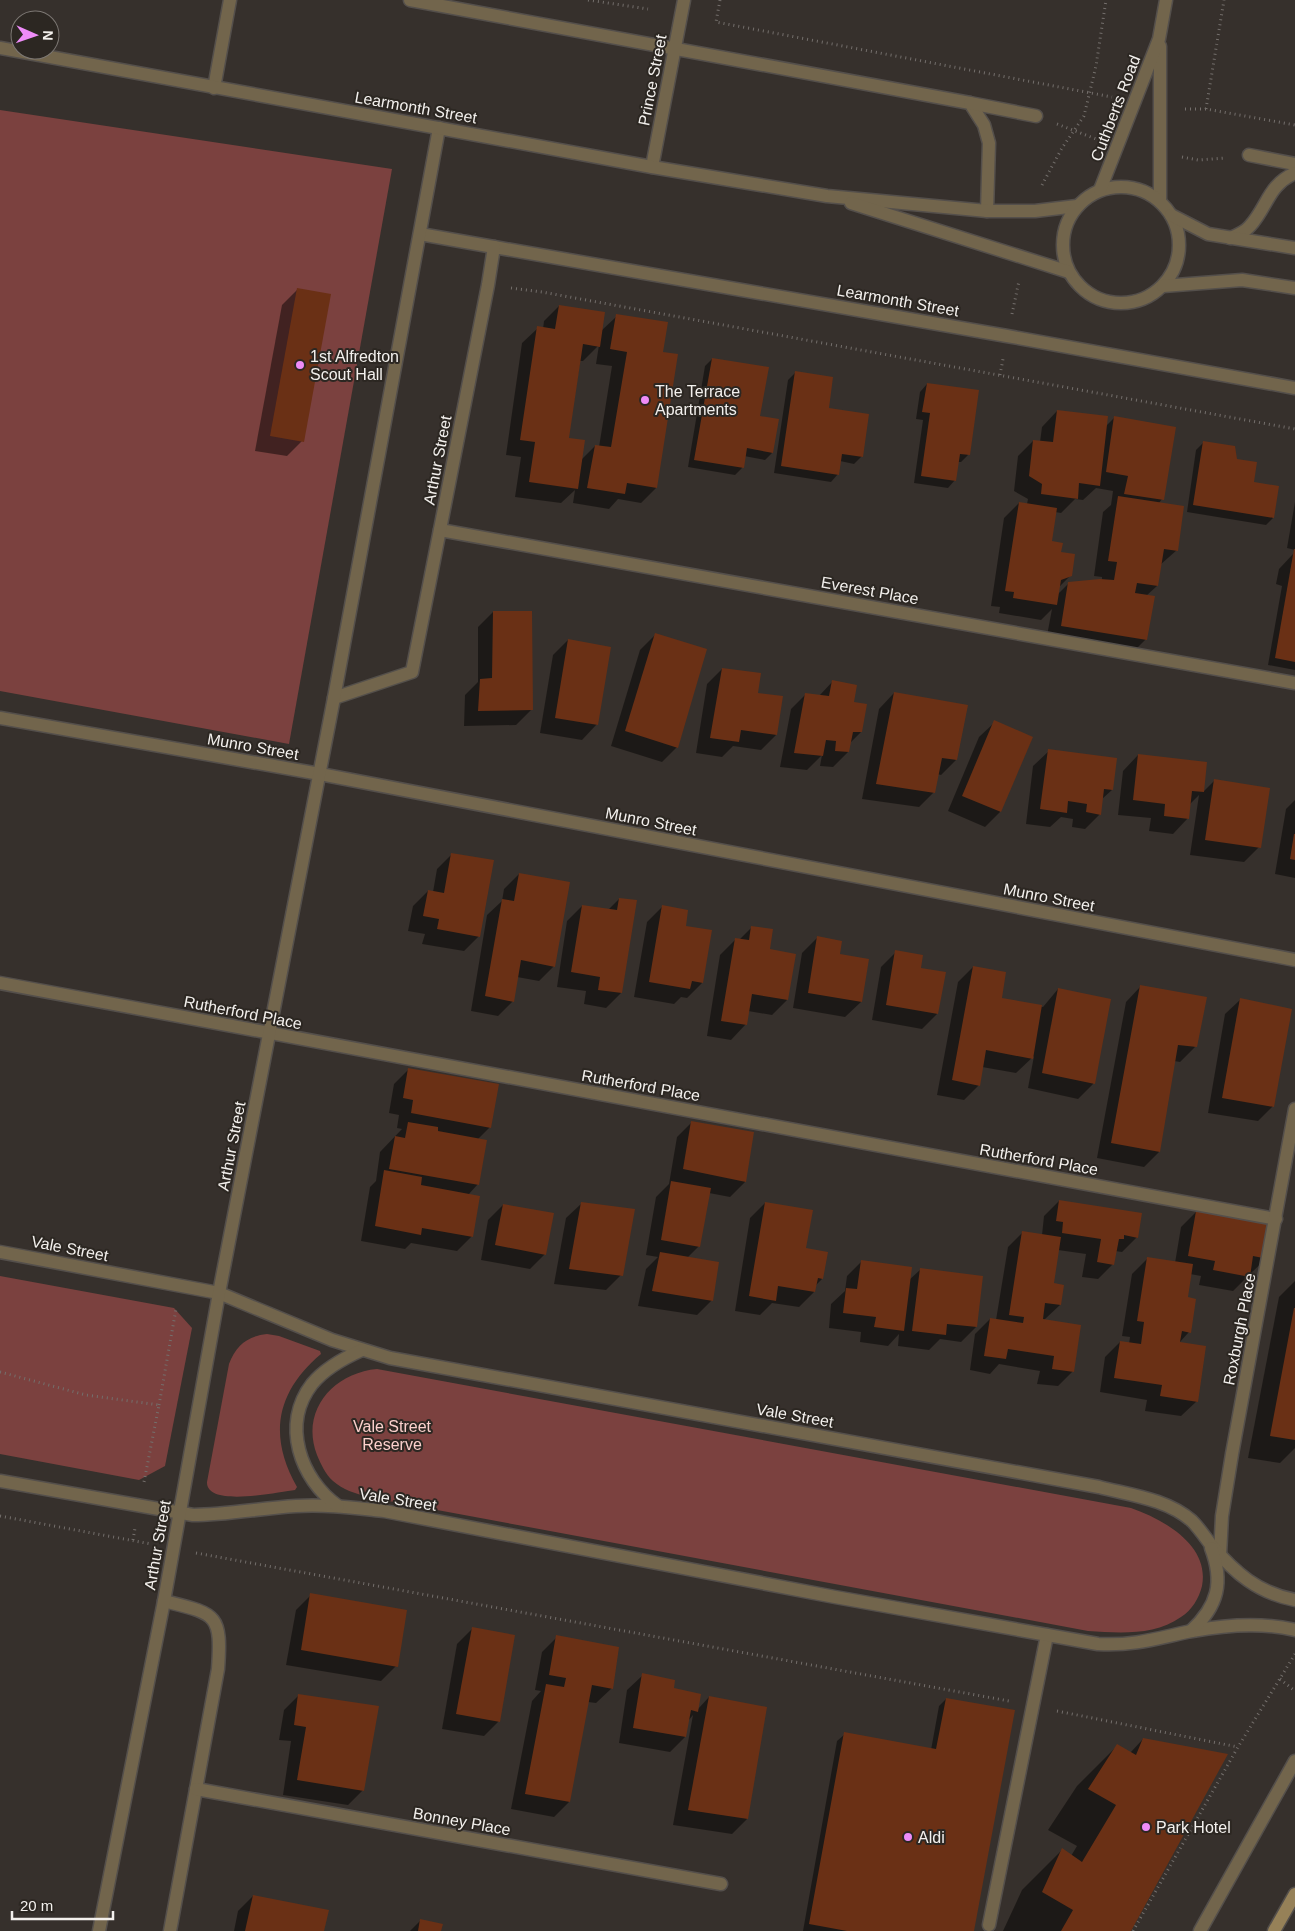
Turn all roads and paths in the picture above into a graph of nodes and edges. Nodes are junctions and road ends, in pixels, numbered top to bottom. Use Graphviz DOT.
graph roads {
  1 [pos="230,0"];
  2 [pos="410,0"];
  3 [pos="588,0"];
  4 [pos="684,0"];
  5 [pos="720,0"];
  6 [pos="1106,0"];
  7 [pos="1166,0"];
  8 [pos="1224,0"];
  9 [pos="648,9"];
  10 [pos="1159,39"];
  11 [pos="0,48"];
  12 [pos="676,49"];
  13 [pos="214,88"];
  14 [pos="1090,92"];
  15 [pos="970,103"];
  16 [pos="1036,116"];
  17 [pos="1295,126"];
  18 [pos="439,128"];
  19 [pos="1249,155"];
  20 [pos="1295,164"];
  21 [pos="652,167"];
  22 [pos="1295,173"];
  23 [pos="1100,190"];
  24 [pos="1039,192"];
  25 [pos="827,196"];
  26 [pos="1160,201"];
  27 [pos="1077,206"];
  28 [pos="987,211"];
  29 [pos="1171,215"];
  30 [pos="420,234"];
  31 [pos="1230,238"];
  32 [pos="494,247"];
  33 [pos="1295,248"];
  34 [pos="1069,272"];
  35 [pos="488,284"];
  36 [pos="1163,286"];
  37 [pos="1295,288"];
  38 [pos="1295,388"];
  39 [pos="1295,429"];
  40 [pos="440,530"];
  41 [pos="1295,683"];
  42 [pos="334,698"];
  43 [pos="0,718"];
  44 [pos="320,774"];
  45 [pos="1295,960"];
  46 [pos="0,983"];
  47 [pos="269,1033"];
  48 [pos="1295,1109"];
  49 [pos="1276,1219"];
  50 [pos="0,1252"];
  51 [pos="180,1286"];
  52 [pos="219,1293"];
  53 [pos="362,1350"];
  54 [pos="0,1372"];
  55 [pos="159,1405"];
  56 [pos="0,1481"];
  57 [pos="140,1506"];
  58 [pos="338,1506"];
  59 [pos="179,1514"];
  60 [pos="0,1516"];
  61 [pos="133,1540"];
  62 [pos="1208,1541"];
  63 [pos="172,1548"];
  64 [pos="1220,1555"];
  65 [pos="1295,1600"];
  66 [pos="164,1601"];
  67 [pos="1295,1630"];
  68 [pos="1191,1632"];
  69 [pos="1047,1635"];
  70 [pos="1295,1654"];
  71 [pos="1280,1679"];
  72 [pos="1295,1691"];
  73 [pos="1033,1706"];
  74 [pos="1238,1747"];
  75 [pos="1295,1761"];
  76 [pos="1280,1788"];
  77 [pos="1295,1788"];
  78 [pos="196,1789"];
  79 [pos="721,1884"];
  80 [pos="1295,1894"];
  81 [pos="989,1925"];
  82 [pos="99,1931"];
  83 [pos="170,1931"];
  84 [pos="1133,1931"];
  85 [pos="1200,1931"];
  86 [pos="1274,1931"];
  1 -- 13 [label="street"];
  2 -- 12 [label="street"];
  3 -- 9 [label="path"];
  4 -- 12 [label="street, Prince Street"];
  5 -- 14 [label="path"];
  6 -- 14 [label="path"];
  7 -- 10 [label="street, Cuthberts Road"];
  8 -- 17 [label="path"];
  10 -- 23 [label="street, Cuthberts Road"];
  10 -- 26 [label="street, Cuthberts Road"];
  11 -- 13 [label="street, Learmonth Street"];
  12 -- 15 [label="street"];
  12 -- 21 [label="street, Prince Street"];
  13 -- 18 [label="street, Learmonth Street"];
  14 -- 24 [label="path"];
  15 -- 16 [label="street"];
  15 -- 28 [label="street"];
  18 -- 21 [label="street, Learmonth Street"];
  18 -- 30 [label="street, Arthur Street"];
  19 -- 20 [label="street"];
  21 -- 25 [label="street, Learmonth Street"];
  22 -- 31 [label="street"];
  23 -- 26 [label="street"];
  23 -- 27 [label="street"];
  25 -- 28 [label="street, Learmonth Street"];
  25 -- 34 [label="street, Learmonth Street"];
  26 -- 29 [label="street"];
  27 -- 28 [label="street, Learmonth Street"];
  27 -- 34 [label="street"];
  29 -- 31 [label="street"];
  29 -- 36 [label="street"];
  30 -- 32 [label="street"];
  30 -- 42 [label="street, Arthur Street"];
  31 -- 33 [label="street"];
  32 -- 35 [label="street, Arthur Street"];
  32 -- 38 [label="street, Learmonth Street"];
  34 -- 36 [label="street"];
  35 -- 39 [label="path"];
  35 -- 40 [label="street, Arthur Street"];
  36 -- 37 [label="street"];
  40 -- 41 [label="street, Everest Place"];
  40 -- 42 [label="street, Arthur Street"];
  42 -- 44 [label="street, Arthur Street"];
  43 -- 44 [label="street, Munro Street"];
  44 -- 45 [label="street, Munro Street"];
  44 -- 47 [label="street, Arthur Street"];
  46 -- 47 [label="street, Rutherford Place"];
  47 -- 49 [label="street, Rutherford Place"];
  47 -- 52 [label="street, Arthur Street"];
  48 -- 49 [label="street, Roxburgh Place"];
  49 -- 64 [label="street, Roxburgh Place"];
  50 -- 51 [label="street, Vale Street"];
  51 -- 52 [label="street, Vale Street"];
  51 -- 55 [label="path"];
  52 -- 53 [label="street, Vale Street"];
  52 -- 59 [label="street, Arthur Street"];
  53 -- 58 [label="street, Vale Street"];
  53 -- 62 [label="street, Vale Street"];
  54 -- 55 [label="path"];
  55 -- 57 [label="path"];
  56 -- 57 [label="street, Vale Street"];
  57 -- 59 [label="street, Vale Street"];
  57 -- 61 [label="path"];
  58 -- 59 [label="street, Vale Street"];
  58 -- 69 [label="street, Vale Street"];
  59 -- 63 [label="street, Arthur Street"];
  60 -- 61 [label="path"];
  61 -- 63 [label="path"];
  62 -- 64 [label="street, Vale Street"];
  62 -- 68 [label="street, Vale Street"];
  63 -- 66 [label="street, Arthur Street"];
  63 -- 73 [label="path"];
  64 -- 65 [label="street, Vale Street"];
  66 -- 78 [label="street, Arthur Street"];
  66 -- 82 [label="street, Arthur Street"];
  67 -- 68 [label="street, Vale Street"];
  68 -- 69 [label="street, Vale Street"];
  69 -- 73 [label="street"];
  70 -- 71 [label="path"];
  71 -- 72 [label="path"];
  71 -- 74 [label="path"];
  73 -- 74 [label="path"];
  73 -- 81 [label="street"];
  74 -- 84 [label="path"];
  75 -- 76 [label="street"];
  76 -- 77 [label="street"];
  76 -- 85 [label="street"];
  78 -- 79 [label="street, Bonney Place"];
  78 -- 83 [label="street, Arthur Street"];
  80 -- 86 [label="main road"];
}
